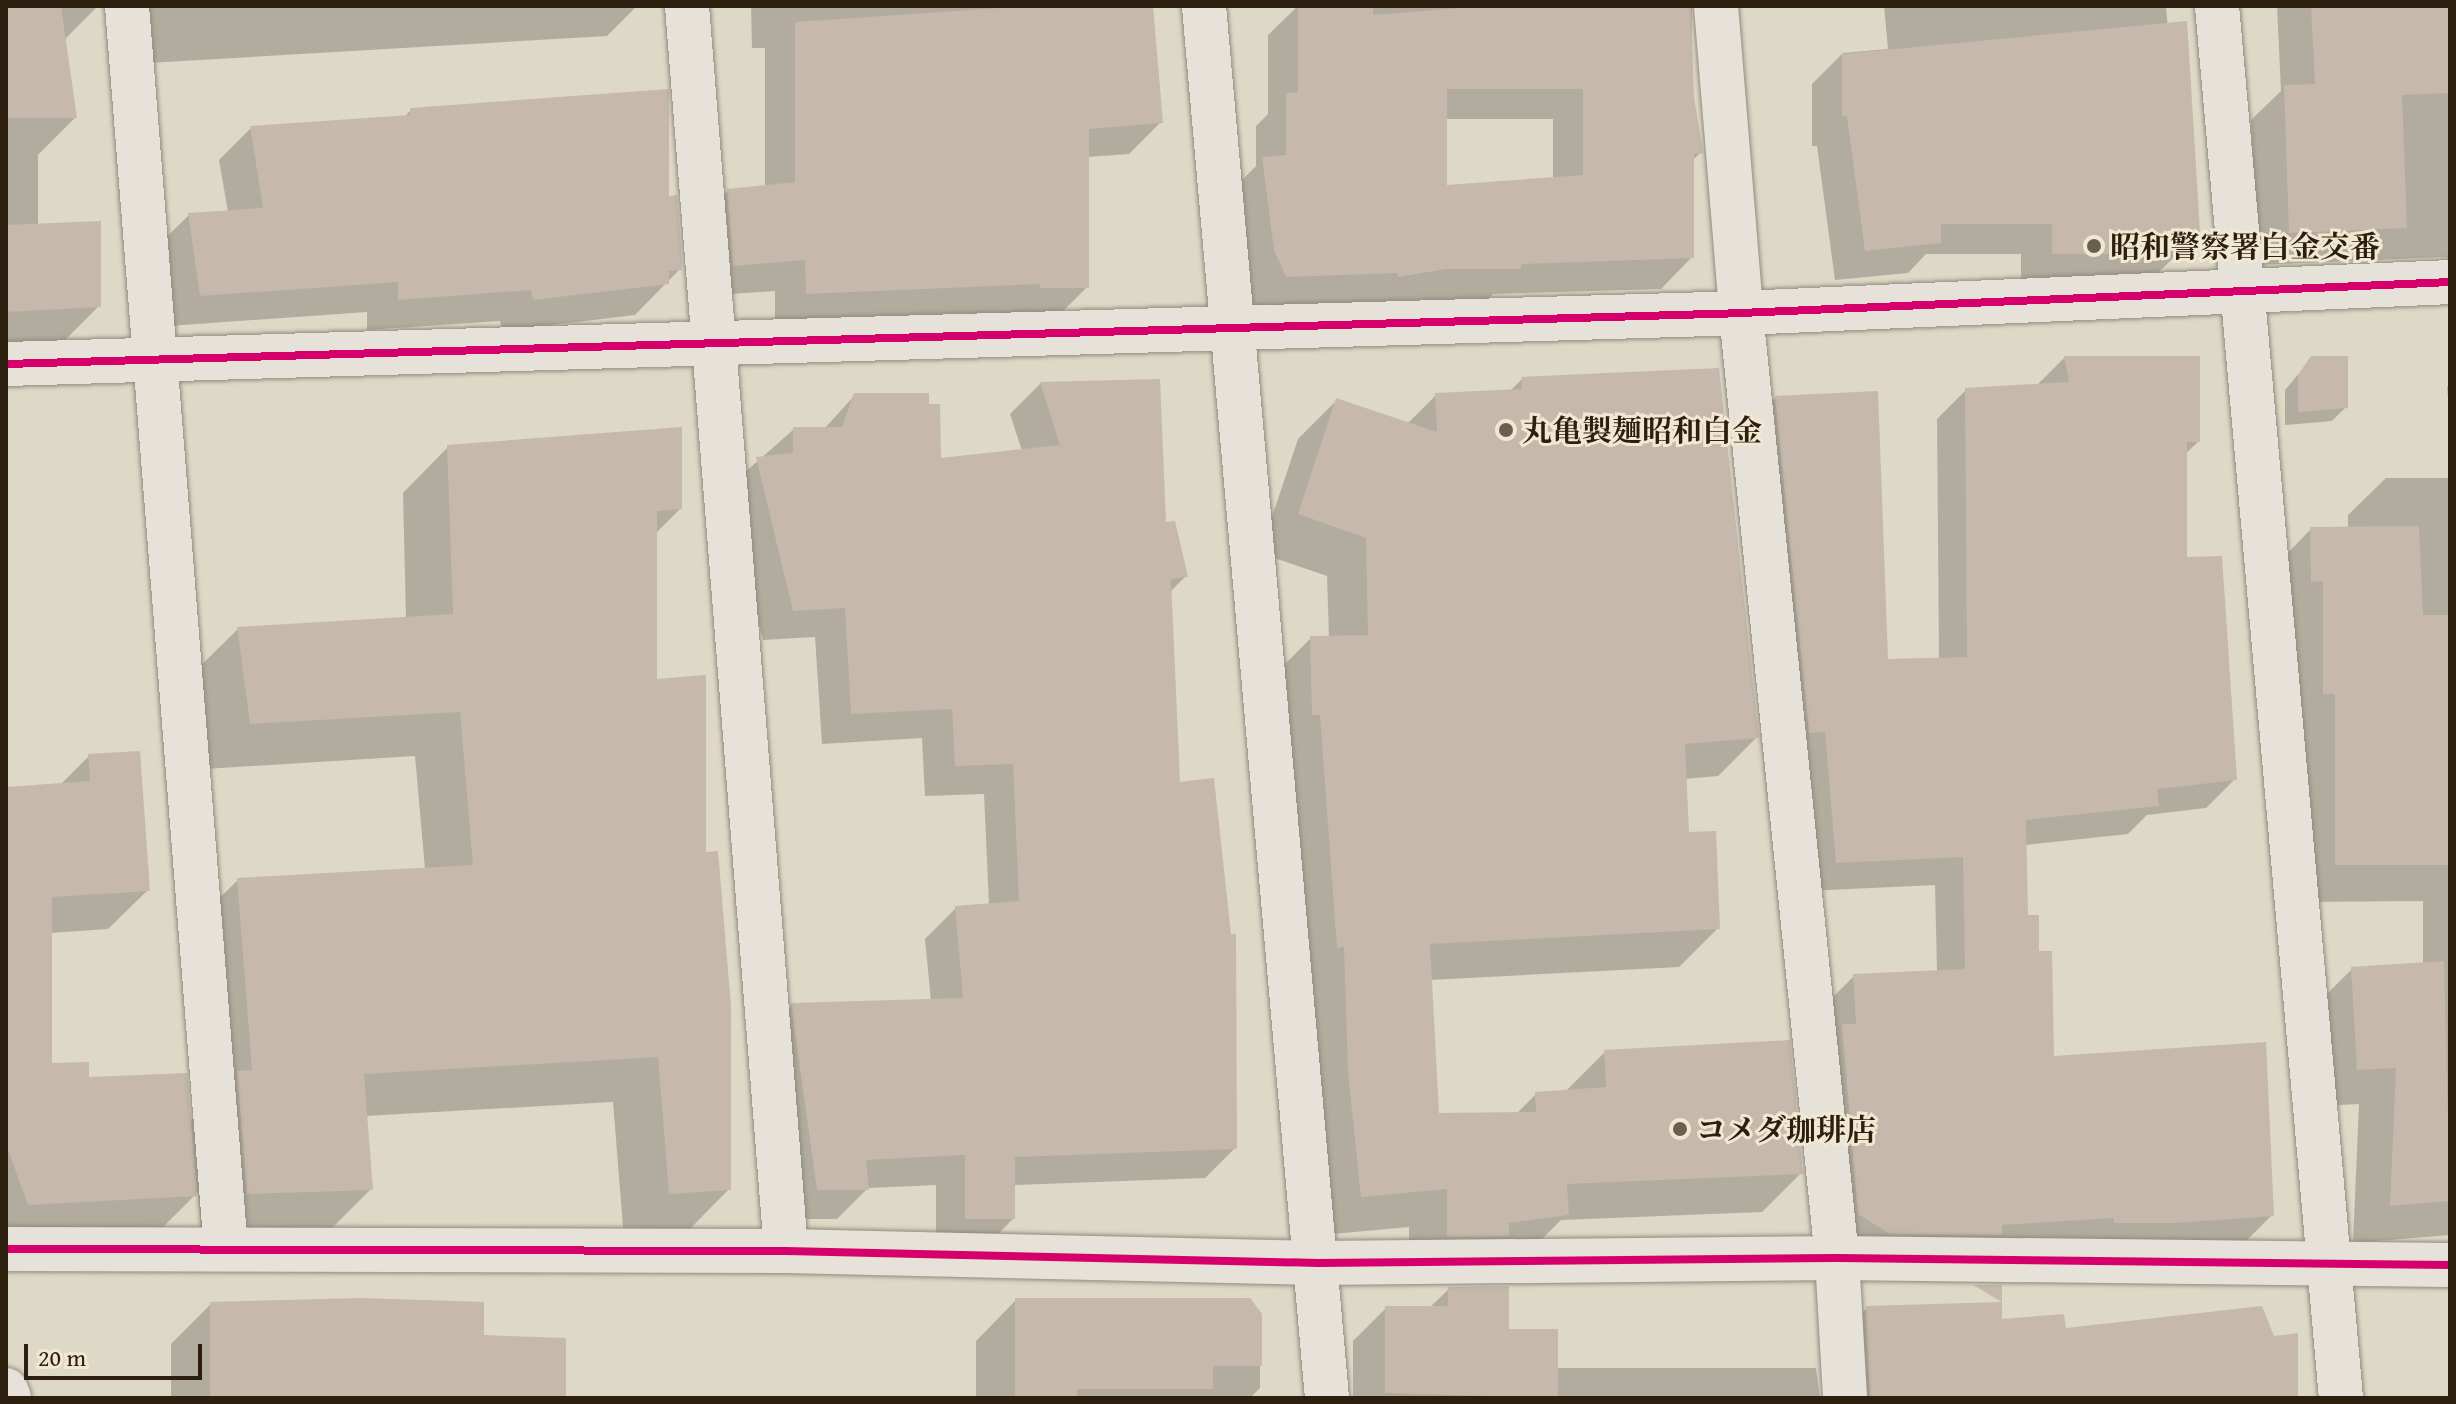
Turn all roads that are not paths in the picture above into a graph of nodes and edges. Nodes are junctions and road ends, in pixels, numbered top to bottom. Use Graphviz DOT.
graph roads {
  1 [pos="127,6"];
  2 [pos="687,6"];
  3 [pos="1204,6"];
  4 [pos="1716,6"];
  5 [pos="2217,6"];
  6 [pos="2450,282"];
  7 [pos="2242,288"];
  8 [pos="1741,313"];
  9 [pos="1229,325"];
  10 [pos="717,346"];
  11 [pos="158,358"];
  12 [pos="6,364"];
  13 [pos="6,1249"];
  14 [pos="226,1249"];
  15 [pos="786,1251"];
  16 [pos="1837,1258"];
  17 [pos="1318,1263"];
  18 [pos="2450,1265"];
  19 [pos="2330,1266"];
  20 [pos="6,1390"];
  21 [pos="9,1398"];
  22 [pos="1327,1398"];
  23 [pos="1845,1398"];
  24 [pos="2341,1398"];
  1 -- 11 [label="street"];
  2 -- 10 [label="street"];
  3 -- 9 [label="street"];
  4 -- 8 [label="street"];
  5 -- 7 [label="street"];
  6 -- 7 [label="street"];
  7 -- 8 [label="street"];
  7 -- 19 [label="street"];
  8 -- 9 [label="street"];
  8 -- 16 [label="street"];
  9 -- 10 [label="street"];
  9 -- 17 [label="street"];
  10 -- 11 [label="street"];
  10 -- 15 [label="street"];
  11 -- 12 [label="street"];
  11 -- 14 [label="street"];
  13 -- 14 [label="street"];
  14 -- 15 [label="street"];
  15 -- 17 [label="street"];
  16 -- 17 [label="street"];
  16 -- 19 [label="street"];
  16 -- 23 [label="street"];
  17 -- 22 [label="street"];
  18 -- 19 [label="street"];
  19 -- 24 [label="street"];
  20 -- 21 [label="street"];
}
